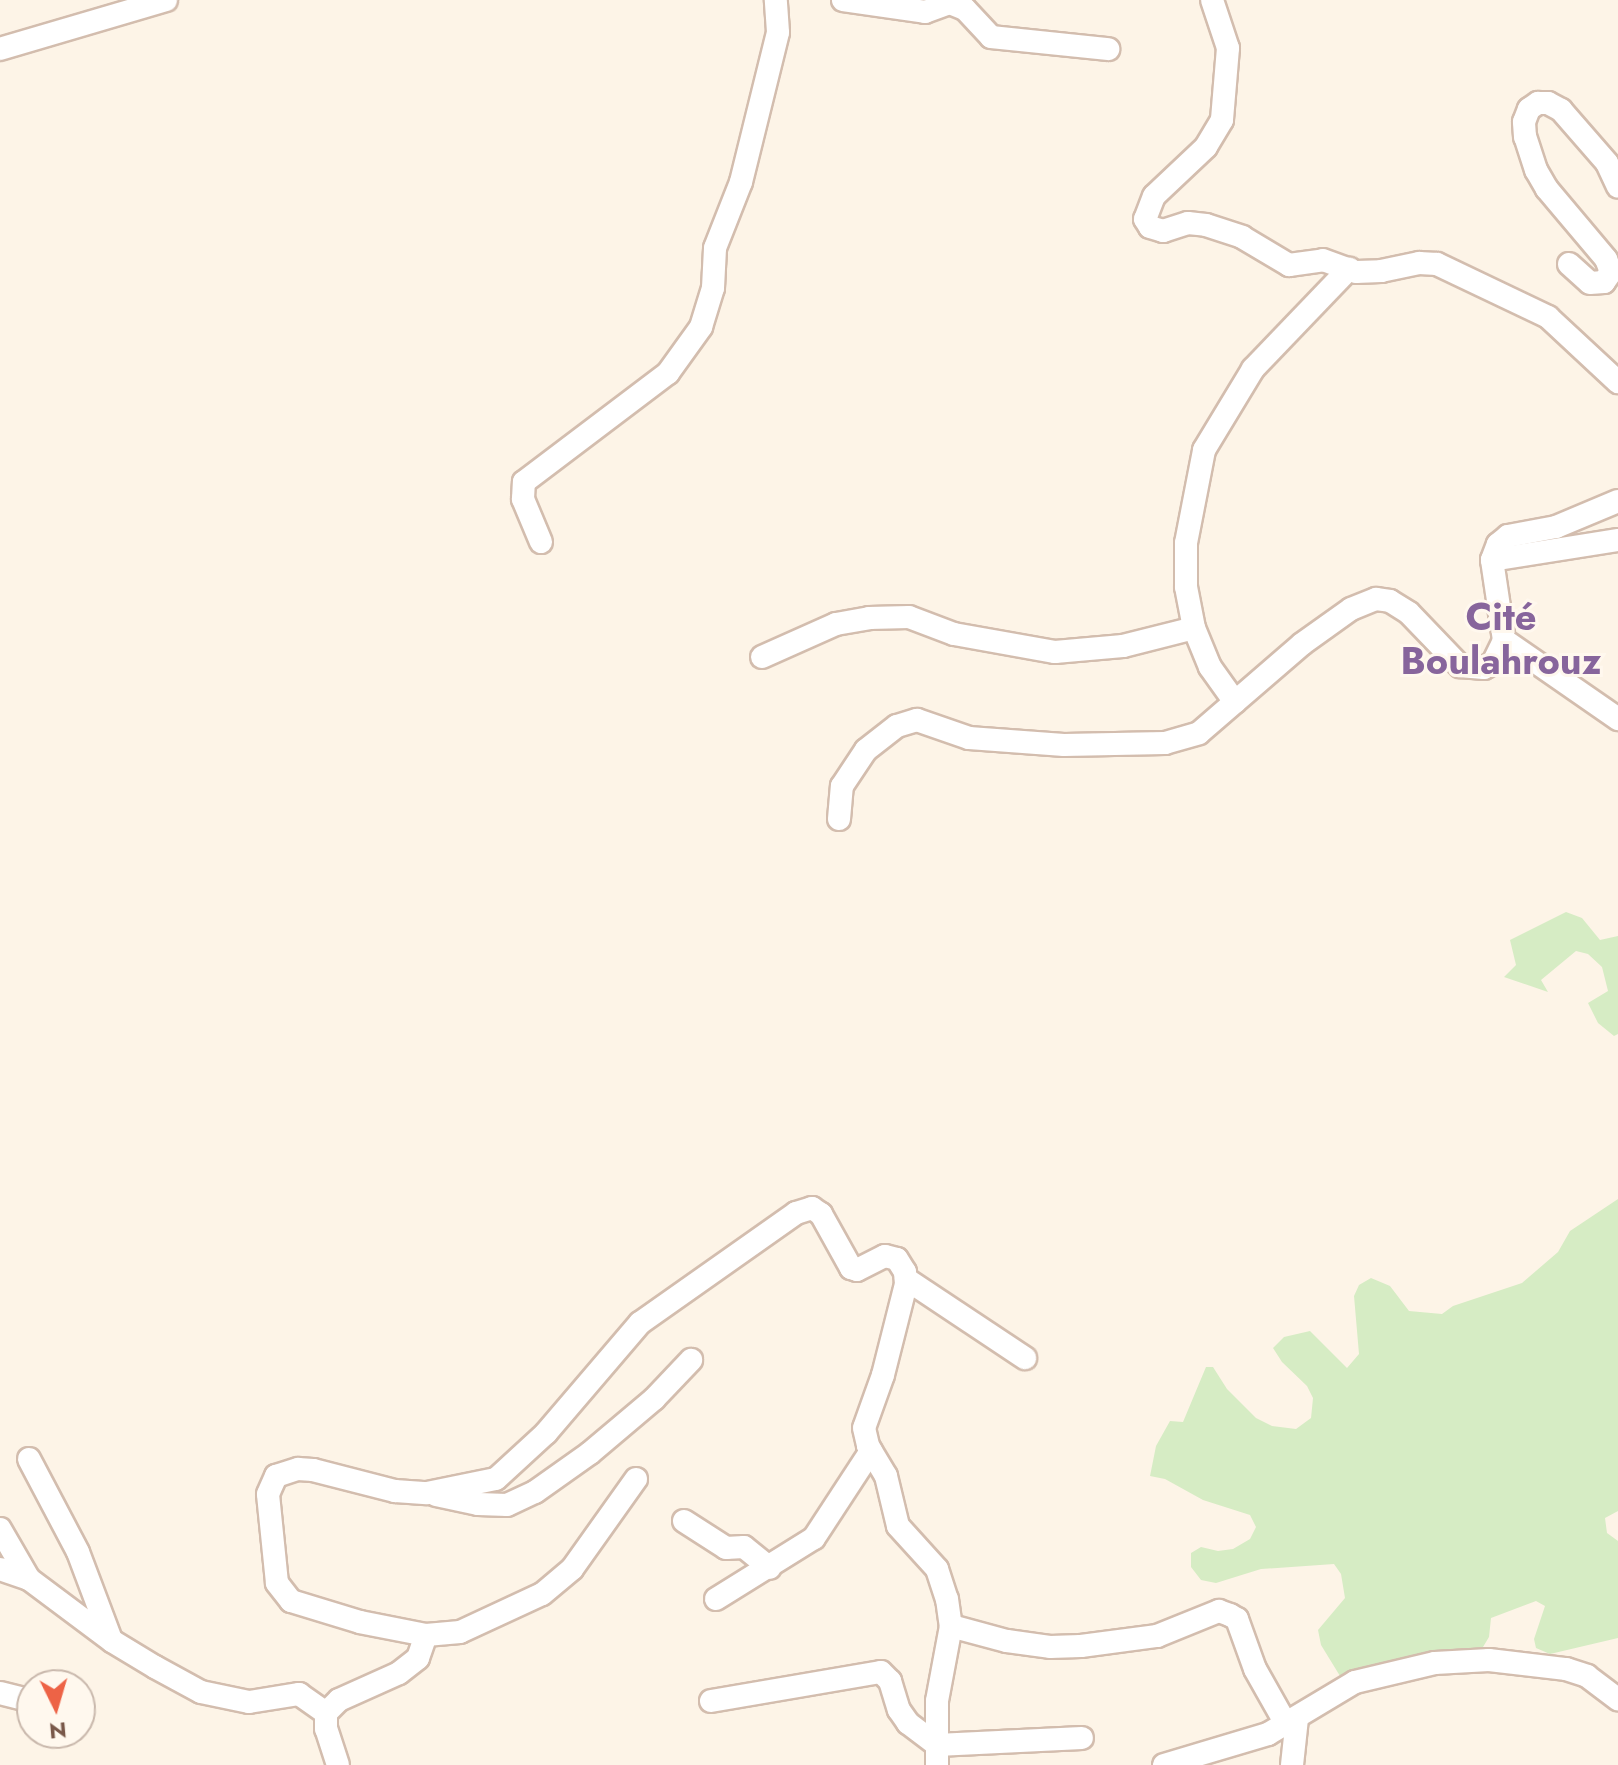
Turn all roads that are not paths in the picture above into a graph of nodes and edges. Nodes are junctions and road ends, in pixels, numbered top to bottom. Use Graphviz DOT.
graph roads {
  1 [pos="166,0"];
  2 [pos="776,0"];
  3 [pos="843,0"];
  4 [pos="1212,0"];
  5 [pos="0,49"];
  6 [pos="1108,49"];
  7 [pos="1618,187"];
  8 [pos="1569,264"];
  9 [pos="1349,269"];
  10 [pos="1618,382"];
  11 [pos="1618,501"];
  12 [pos="1618,540"];
  13 [pos="541,542"];
  14 [pos="1492,560"];
  15 [pos="1194,628"];
  16 [pos="1504,640"];
  17 [pos="762,657"];
  18 [pos="1235,702"];
  19 [pos="1618,719"];
  20 [pos="839,819"];
  21 [pos="906,1279"];
  22 [pos="1025,1358"];
  23 [pos="691,1360"];
  24 [pos="871,1451"];
  25 [pos="29,1459"];
  26 [pos="636,1479"];
  27 [pos="427,1493"];
  28 [pos="684,1521"];
  29 [pos="0,1529"];
  30 [pos="770,1568"];
  31 [pos="0,1569"];
  32 [pos="29,1579"];
  33 [pos="716,1599"];
  34 [pos="951,1626"];
  35 [pos="426,1635"];
  36 [pos="112,1641"];
  37 [pos="1618,1699"];
  38 [pos="711,1701"];
  39 [pos="326,1713"];
  40 [pos="1291,1721"];
  41 [pos="1082,1738"];
  42 [pos="937,1755"];
  43 [pos="338,1765"];
  44 [pos="1164,1765"];
  45 [pos="1292,1765"];
  1 -- 5 [label="street"];
  2 -- 13 [label="street"];
  3 -- 6 [label="street"];
  4 -- 9 [label="street"];
  7 -- 8 [label="street"];
  9 -- 10 [label="street"];
  9 -- 15 [label="street"];
  11 -- 14 [label="street"];
  12 -- 14 [label="street"];
  14 -- 16 [label="street"];
  15 -- 17 [label="street"];
  15 -- 18 [label="street"];
  16 -- 18 [label="street"];
  16 -- 19 [label="street"];
  18 -- 20 [label="street"];
  21 -- 22 [label="street"];
  21 -- 24 [label="street"];
  21 -- 27 [label="street"];
  23 -- 27 [label="street"];
  24 -- 30 [label="street"];
  24 -- 34 [label="street"];
  25 -- 36 [label="street"];
  26 -- 35 [label="street"];
  27 -- 35 [label="street"];
  28 -- 30 [label="street"];
  29 -- 32 [label="street"];
  30 -- 33 [label="street"];
  31 -- 32 [label="street"];
  32 -- 36 [label="street"];
  34 -- 40 [label="street"];
  34 -- 42 [label="street"];
  35 -- 39 [label="street"];
  36 -- 39 [label="street"];
  37 -- 40 [label="street"];
  38 -- 42 [label="street"];
  39 -- 43 [label="street"];
  40 -- 44 [label="street"];
  40 -- 45 [label="street"];
  41 -- 42 [label="street"];
}
